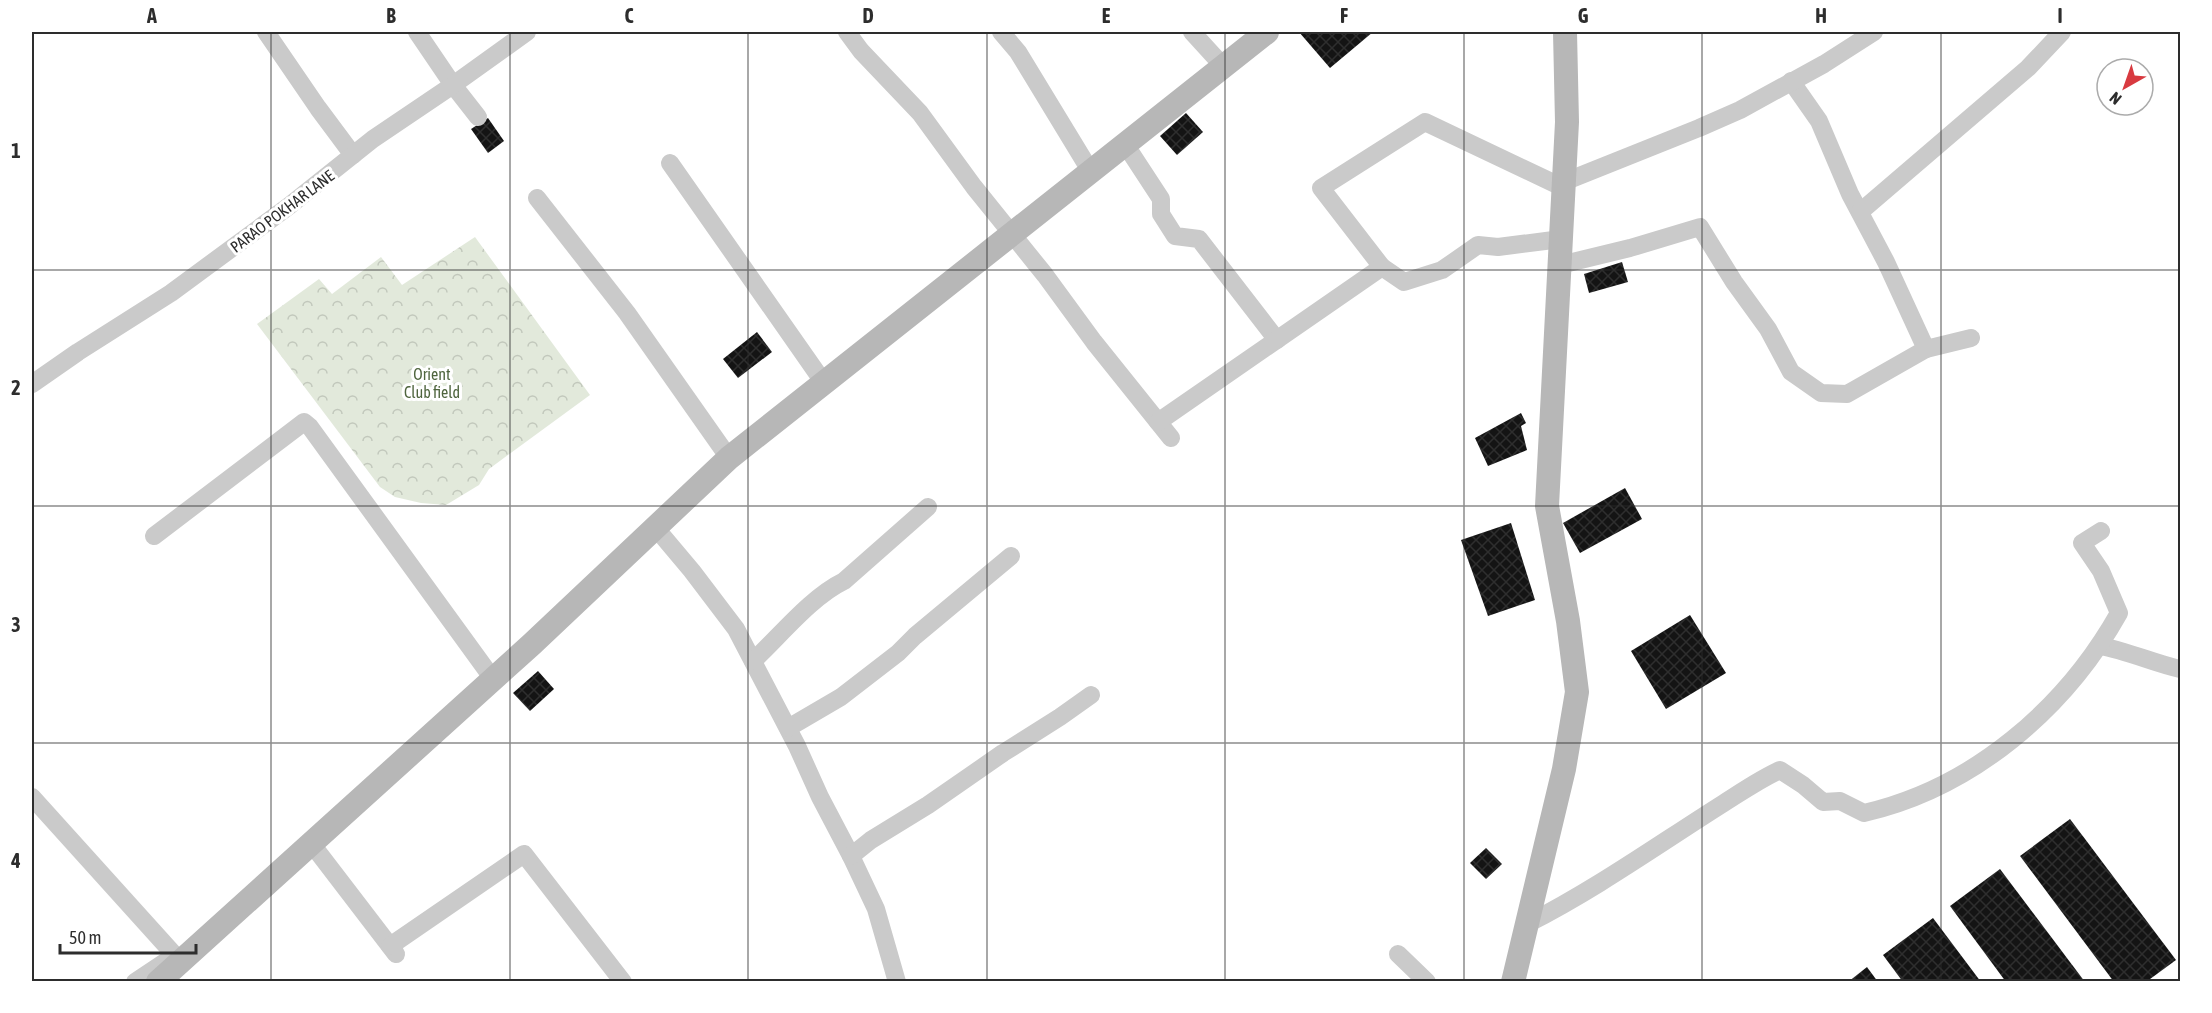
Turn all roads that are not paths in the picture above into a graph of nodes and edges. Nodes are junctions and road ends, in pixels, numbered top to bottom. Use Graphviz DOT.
graph roads {
  1 [pos="266,32"];
  2 [pos="417,32"];
  3 [pos="527,32"];
  4 [pos="847,32"];
  5 [pos="1001,32"];
  6 [pos="1192,32"];
  7 [pos="1266,32"];
  8 [pos="1565,32"];
  9 [pos="1874,32"];
  10 [pos="2062,32"];
  11 [pos="1223,66"];
  12 [pos="1791,81"];
  13 [pos="453,85"];
  14 [pos="478,117"];
  15 [pos="1125,144"];
  16 [pos="353,155"];
  17 [pos="670,163"];
  18 [pos="1090,172"];
  19 [pos="1564,185"];
  20 [pos="537,198"];
  21 [pos="1860,212"];
  22 [pos="1012,234"];
  23 [pos="1561,239"];
  24 [pos="1560,265"];
  25 [pos="1382,267"];
  26 [pos="1971,338"];
  27 [pos="1277,340"];
  28 [pos="1926,349"];
  29 [pos="32,382"];
  30 [pos="824,383"];
  31 [pos="1158,422"];
  32 [pos="1171,438"];
  33 [pos="729,458"];
  34 [pos="928,507"];
  35 [pos="656,527"];
  36 [pos="2101,531"];
  37 [pos="154,536"];
  38 [pos="1011,556"];
  39 [pos="2100,646"];
  40 [pos="753,661"];
  41 [pos="2181,669"];
  42 [pos="493,679"];
  43 [pos="1091,695"];
  44 [pos="788,728"];
  45 [pos="32,797"];
  46 [pos="311,843"];
  47 [pos="851,856"];
  48 [pos="1527,924"];
  49 [pos="1398,954"];
  50 [pos="167,976"];
  51 [pos="135,981"];
  52 [pos="623,981"];
  53 [pos="897,981"];
  54 [pos="1427,981"];
  55 [pos="1513,981"];
  1 -- 16 [label="street"];
  2 -- 13 [label="street"];
  3 -- 13 [label="street, PARAO POKHAR LANE"];
  4 -- 22 [label="street"];
  5 -- 18 [label="street"];
  6 -- 11 [label="street"];
  7 -- 11 [label="main road"];
  8 -- 19 [label="main road"];
  9 -- 12 [label="street"];
  10 -- 21 [label="street"];
  11 -- 15 [label="main road"];
  12 -- 19 [label="street"];
  12 -- 21 [label="street"];
  13 -- 14 [label="street"];
  13 -- 16 [label="street, PARAO POKHAR LANE"];
  15 -- 18 [label="main road"];
  15 -- 27 [label="street"];
  16 -- 29 [label="street, PARAO POKHAR LANE"];
  17 -- 30 [label="street"];
  18 -- 22 [label="main road"];
  19 -- 23 [label="main road"];
  19 -- 25 [label="street"];
  20 -- 33 [label="street"];
  21 -- 28 [label="street"];
  22 -- 30 [label="main road"];
  22 -- 31 [label="street"];
  23 -- 24 [label="main road"];
  23 -- 25 [label="street"];
  24 -- 28 [label="street"];
  24 -- 48 [label="main road"];
  25 -- 27 [label="street"];
  26 -- 28 [label="street"];
  27 -- 31 [label="street"];
  30 -- 33 [label="main road"];
  31 -- 32 [label="street"];
  33 -- 35 [label="main road"];
  34 -- 40 [label="street"];
  35 -- 40 [label="street"];
  35 -- 42 [label="main road"];
  36 -- 39 [label="street"];
  37 -- 42 [label="street"];
  38 -- 44 [label="street"];
  39 -- 41 [label="street"];
  39 -- 48 [label="street"];
  40 -- 44 [label="street"];
  42 -- 46 [label="main road"];
  43 -- 47 [label="street"];
  44 -- 47 [label="street"];
  45 -- 50 [label="street"];
  46 -- 50 [label="main road"];
  46 -- 52 [label="street"];
  47 -- 53 [label="street"];
  48 -- 55 [label="main road"];
  49 -- 54 [label="street"];
  50 -- 51 [label="street"];
}
